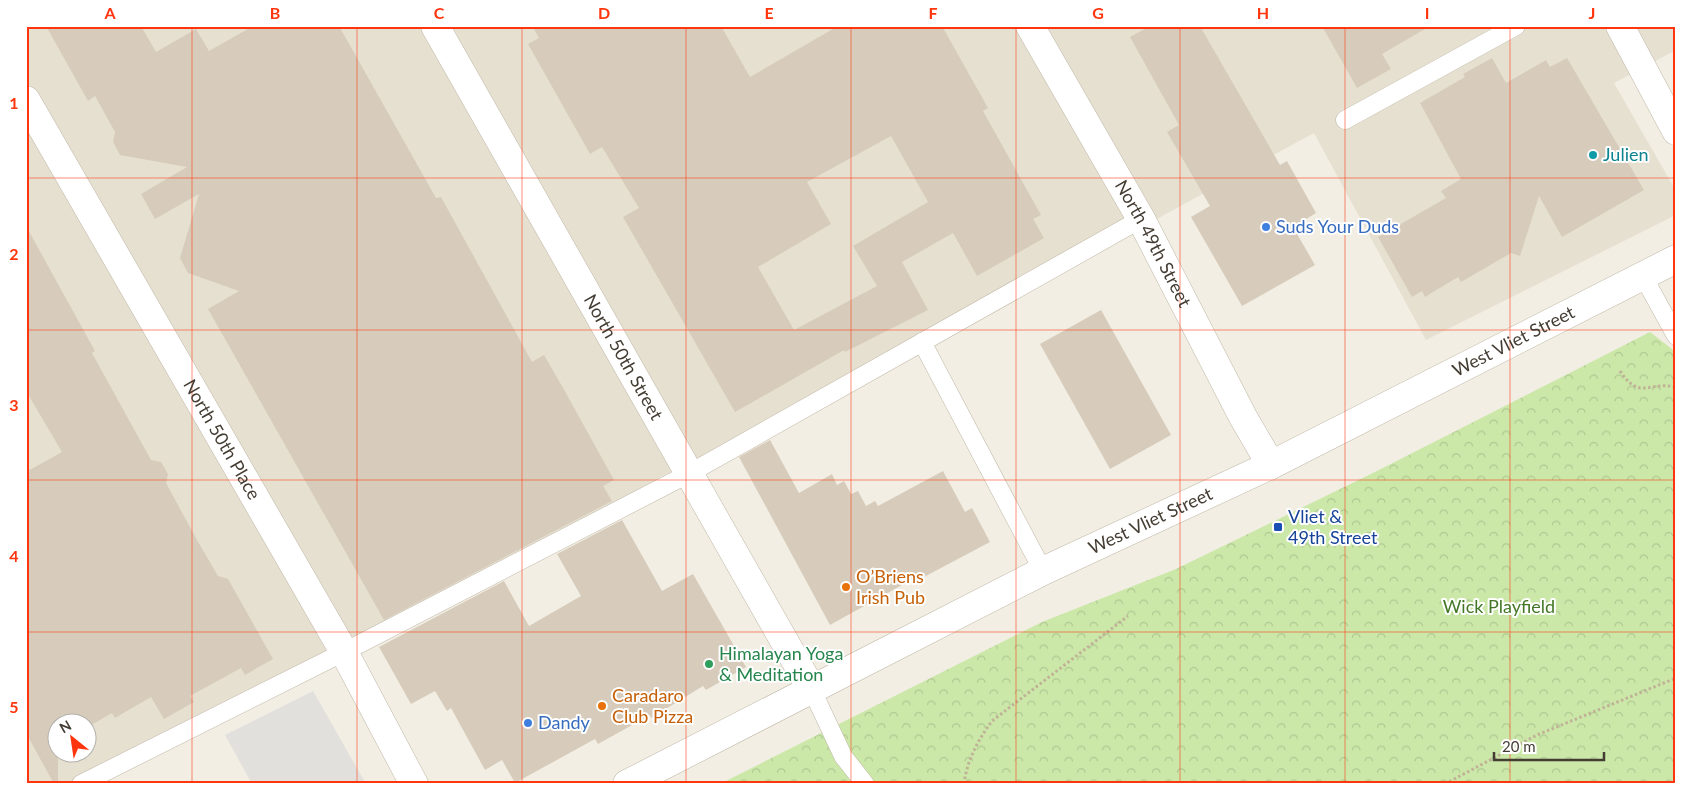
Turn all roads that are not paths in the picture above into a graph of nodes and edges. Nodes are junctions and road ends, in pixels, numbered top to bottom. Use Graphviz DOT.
graph roads {
  1 [pos="435,26"];
  2 [pos="1030,26"];
  3 [pos="1516,26"];
  4 [pos="1620,26"];
  5 [pos="26,100"];
  6 [pos="1345,120"];
  7 [pos="1676,131"];
  8 [pos="1141,220"];
  9 [pos="1676,259"];
  10 [pos="1643,276"];
  11 [pos="1676,336"];
  12 [pos="922,342"];
  13 [pos="1271,465"];
  14 [pos="690,474"];
  15 [pos="1043,571"];
  16 [pos="344,652"];
  17 [pos="812,690"];
  18 [pos="81,784"];
  19 [pos="414,784"];
  20 [pos="627,784"];
  21 [pos="865,784"];
  1 -- 14 [label="street, North 50th Street"];
  2 -- 8 [label="street, North 49th Street"];
  3 -- 6 [label="lane"];
  4 -- 7 [label="street"];
  5 -- 16 [label="street, North 50th Place"];
  8 -- 12 [label="lane"];
  8 -- 13 [label="street, North 49th Street"];
  9 -- 10 [label="street, West Vliet Street"];
  10 -- 11 [label="lane"];
  10 -- 13 [label="street, West Vliet Street"];
  12 -- 14 [label="lane"];
  12 -- 15 [label="lane"];
  13 -- 15 [label="street, West Vliet Street"];
  14 -- 16 [label="lane"];
  14 -- 17 [label="street, North 50th Street"];
  15 -- 17 [label="street, West Vliet Street"];
  16 -- 18 [label="lane"];
  16 -- 19 [label="street, North 50th Place"];
  17 -- 20 [label="street, West Vliet Street"];
  17 -- 21 [label="lane"];
}
